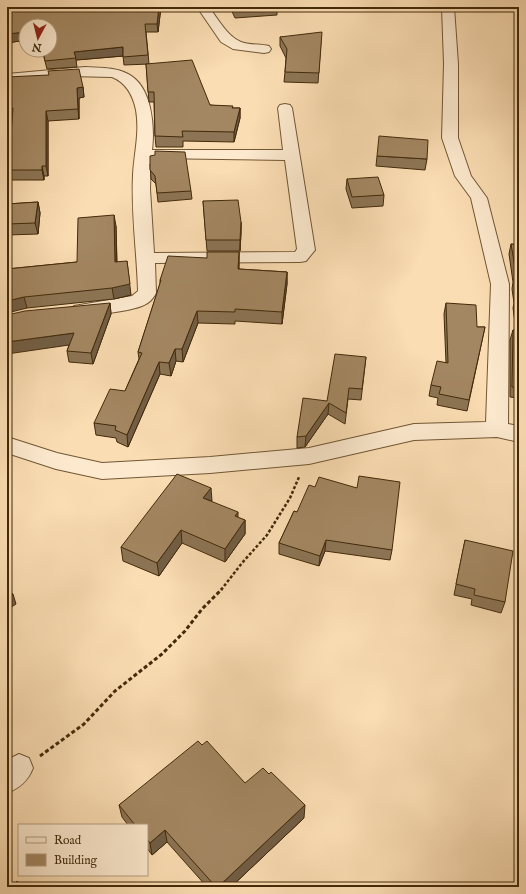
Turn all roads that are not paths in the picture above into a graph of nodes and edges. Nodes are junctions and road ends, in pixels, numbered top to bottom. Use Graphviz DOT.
graph roads {
  1 [pos="203,7"];
  2 [pos="448,7"];
  3 [pos="264,49"];
  4 [pos="7,78"];
  5 [pos="285,108"];
  6 [pos="144,153"];
  7 [pos="292,155"];
  8 [pos="146,258"];
  9 [pos="67,311"];
  10 [pos="497,430"];
  11 [pos="519,434"];
  12 [pos="7,445"];
  1 -- 3 [label="street"];
  2 -- 10 [label="street"];
  4 -- 6 [label="street"];
  5 -- 7 [label="street"];
  6 -- 7 [label="street"];
  6 -- 8 [label="street"];
  7 -- 8 [label="street"];
  8 -- 9 [label="street"];
  10 -- 11 [label="street"];
  10 -- 12 [label="street"];
}
